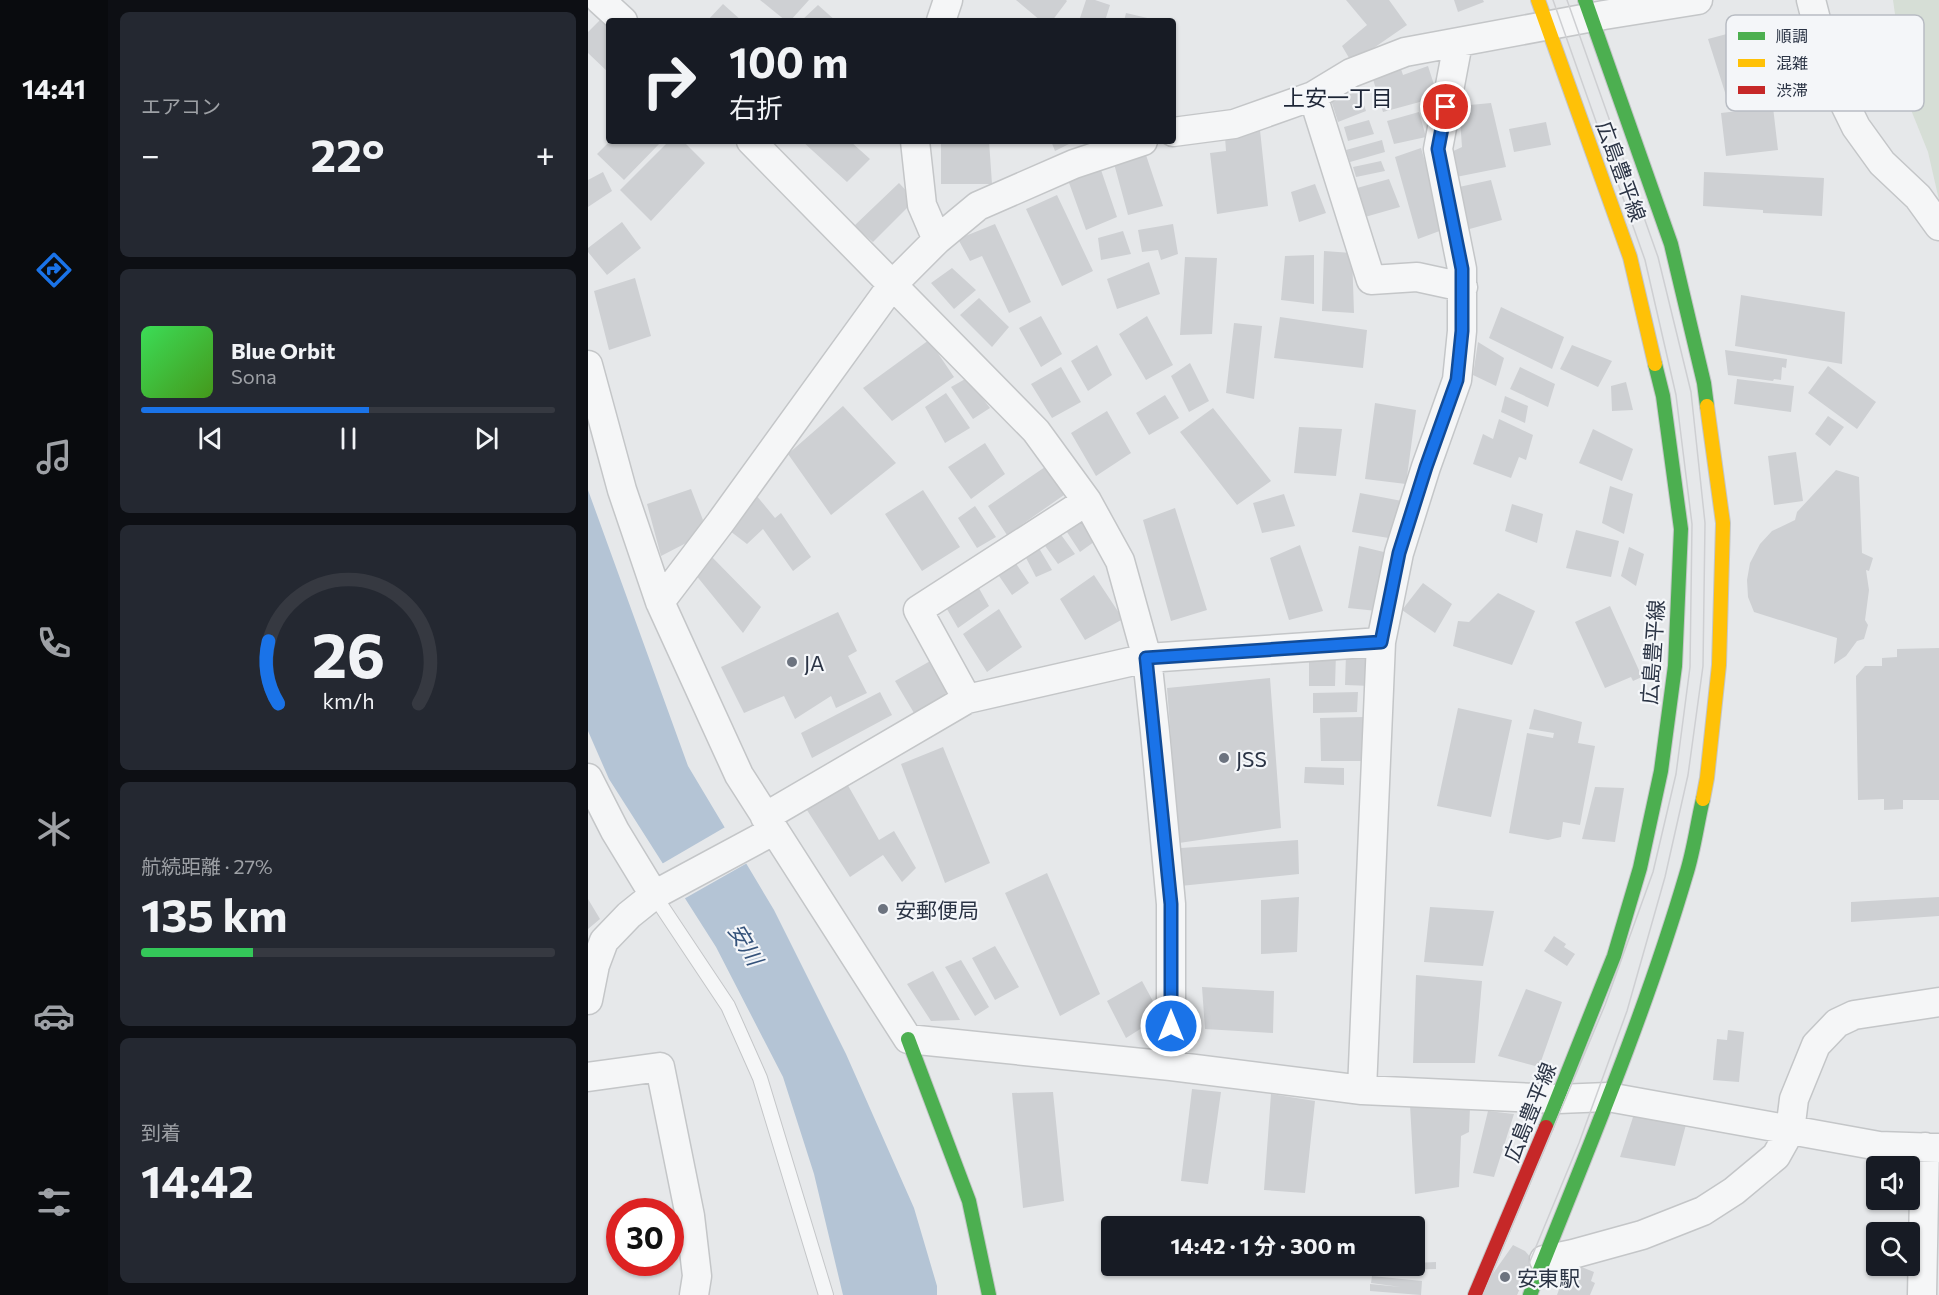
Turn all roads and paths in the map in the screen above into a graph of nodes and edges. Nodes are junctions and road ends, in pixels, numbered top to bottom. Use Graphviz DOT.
graph roads {
  1 [pos="600,0"];
  2 [pos="948,0"];
  3 [pos="1698,0"];
  4 [pos="1811,0"];
  5 [pos="1588,9"];
  6 [pos="1542,13"];
  7 [pos="1815,15"];
  8 [pos="620,18"];
  9 [pos="942,18"];
  10 [pos="1458,43"];
  11 [pos="1313,96"];
  12 [pos="1848,111"];
  13 [pos="1176,132"];
  14 [pos="754,144"];
  15 [pos="915,144"];
  16 [pos="1134,144"];
  17 [pos="1939,226"];
  18 [pos="937,240"];
  19 [pos="893,284"];
  20 [pos="1463,287"];
  21 [pos="588,366"];
  22 [pos="1088,501"];
  23 [pos="660,602"];
  24 [pos="1381,642"];
  25 [pos="1146,658"];
  26 [pos="967,699"];
  27 [pos="588,778"];
  28 [pos="768,828"];
  29 [pos="661,891"];
  30 [pos="588,1000"];
  31 [pos="1939,1002"];
  32 [pos="908,1039"];
  33 [pos="1171,1066"];
  34 [pos="588,1077"];
  35 [pos="1362,1090"];
  36 [pos="1608,1097"];
  37 [pos="1558,1099"];
  38 [pos="1790,1131"];
  39 [pos="1932,1148"];
  40 [pos="1544,1260"];
  41 [pos="694,1295"];
  42 [pos="826,1295"];
  43 [pos="989,1295"];
  44 [pos="1475,1295"];
  45 [pos="1530,1295"];
  46 [pos="1922,1295"];
  1 -- 8 [label="street"];
  2 -- 9 [label="street"];
  3 -- 5 [label="street"];
  4 -- 7 [label="street"];
  5 -- 6 [label="street"];
  5 -- 36 [label="main road, 広島豊平線"];
  6 -- 10 [label="street"];
  6 -- 37 [label="main road, 広島豊平線"];
  10 -- 11 [label="street"];
  10 -- 20 [label="street"];
  11 -- 13 [label="street"];
  11 -- 20 [label="street"];
  12 -- 17 [label="street"];
  14 -- 19 [label="street"];
  15 -- 18 [label="street"];
  16 -- 18 [label="street"];
  18 -- 19 [label="street"];
  19 -- 22 [label="street"];
  19 -- 23 [label="street"];
  20 -- 24 [label="street"];
  21 -- 23 [label="street"];
  22 -- 25 [label="street"];
  22 -- 26 [label="street"];
  23 -- 28 [label="street"];
  24 -- 25 [label="street"];
  24 -- 35 [label="street"];
  25 -- 26 [label="street"];
  25 -- 33 [label="street"];
  26 -- 28 [label="street"];
  27 -- 29 [label="street"];
  28 -- 29 [label="street"];
  28 -- 32 [label="street"];
  29 -- 30 [label="street"];
  29 -- 42 [label="lane"];
  31 -- 38 [label="street"];
  32 -- 33 [label="street"];
  32 -- 43 [label="main road"];
  33 -- 35 [label="street"];
  34 -- 41 [label="street"];
  35 -- 37 [label="street"];
  36 -- 37 [label="street"];
  36 -- 38 [label="street"];
  36 -- 40 [label="main road, 広島豊平線"];
  37 -- 44 [label="main road, 広島豊平線"];
  38 -- 39 [label="street"];
  38 -- 40 [label="street"];
  39 -- 46 [label="street"];
  40 -- 45 [label="main road, 広島豊平線"];
}
